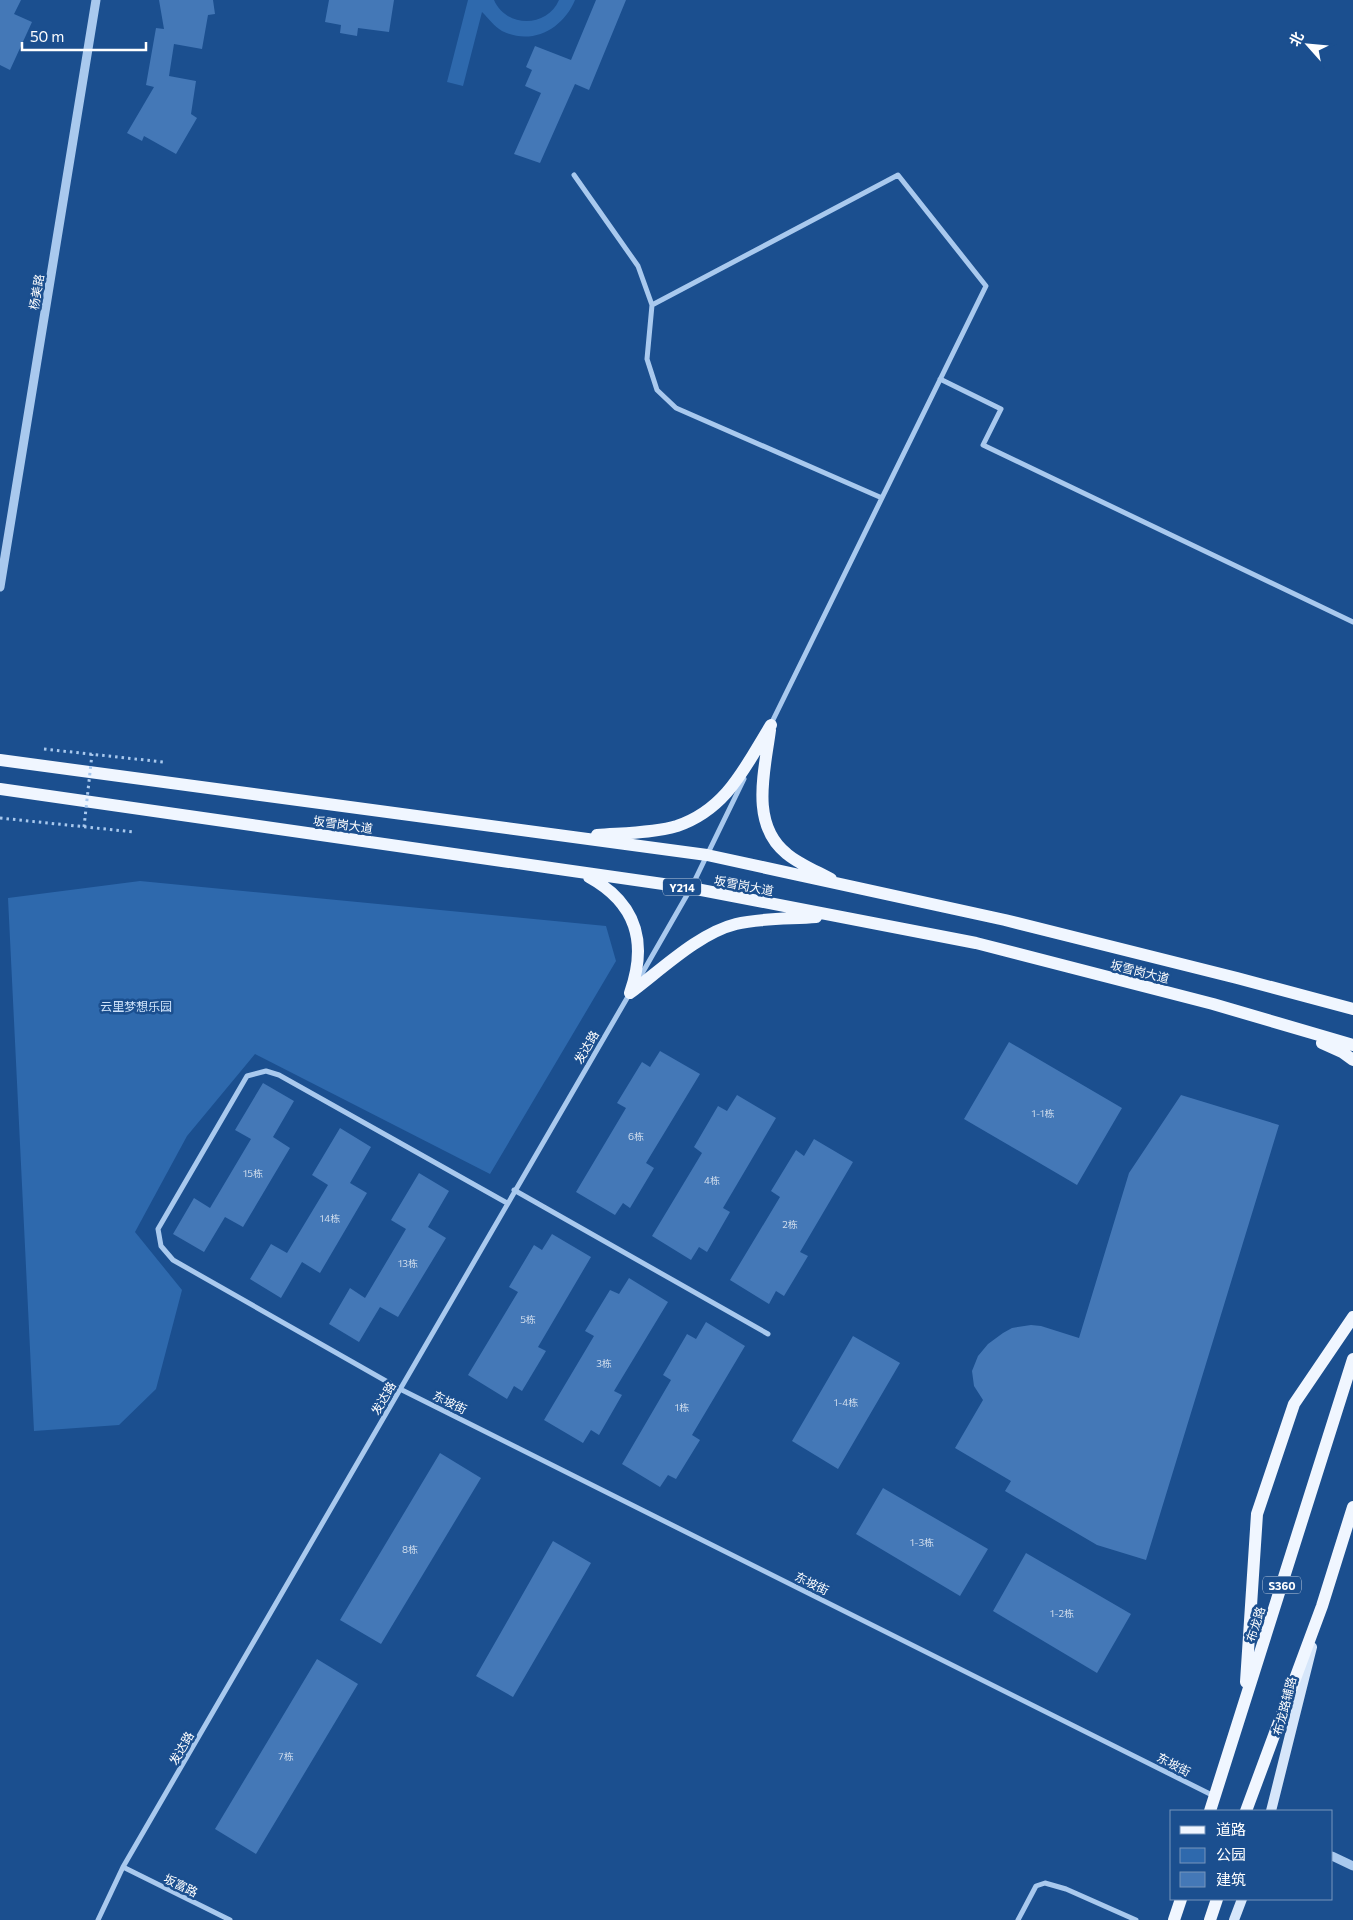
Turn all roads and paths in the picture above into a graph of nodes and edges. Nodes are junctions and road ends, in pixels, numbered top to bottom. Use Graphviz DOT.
graph roads {
  1 [pos="96,0"];
  2 [pos="574,176"];
  3 [pos="652,305"];
  4 [pos="940,379"];
  5 [pos="882,498"];
  6 [pos="0,587"];
  7 [pos="1353,622"];
  8 [pos="771,725"];
  9 [pos="44,749"];
  10 [pos="92,754"];
  11 [pos="0,760"];
  12 [pos="164,762"];
  13 [pos="0,789"];
  14 [pos="0,818"];
  15 [pos="84,827"];
  16 [pos="134,832"];
  17 [pos="576,837"];
  18 [pos="707,855"];
  19 [pos="566,870"];
  20 [pos="842,885"];
  21 [pos="691,888"];
  22 [pos="833,916"];
  23 [pos="630,992"];
  24 [pos="1328,1002"];
  25 [pos="1353,1002"];
  26 [pos="1353,1009"];
  27 [pos="1286,1026"];
  28 [pos="1353,1045"];
  29 [pos="1353,1060"];
  30 [pos="514,1190"];
  31 [pos="507,1203"];
  32 [pos="1353,1317"];
  33 [pos="768,1334"];
  34 [pos="1353,1359"];
  35 [pos="400,1389"];
  36 [pos="1353,1506"];
  37 [pos="1322,1606"];
  38 [pos="1244,1704"];
  39 [pos="1215,1796"];
  40 [pos="1210,1810"];
  41 [pos="1246,1810"];
  42 [pos="1271,1810"];
  43 [pos="1333,1856"];
  44 [pos="1353,1866"];
  45 [pos="124,1867"];
  46 [pos="1181,1900"];
  47 [pos="1217,1900"];
  48 [pos="1242,1900"];
  49 [pos="98,1920"];
  50 [pos="230,1920"];
  51 [pos="1018,1920"];
  52 [pos="1136,1920"];
  53 [pos="1174,1920"];
  54 [pos="1210,1920"];
  55 [pos="1234,1920"];
  1 -- 6 [label="street, 杨美路"];
  2 -- 3 [label="street"];
  3 -- 4 [label="street, 发达路"];
  3 -- 5 [label="street"];
  4 -- 5 [label="street, 发达路"];
  4 -- 7 [label="street"];
  5 -- 8 [label="street, 发达路"];
  8 -- 17 [label="main road"];
  8 -- 18 [label="street, 发达路"];
  8 -- 20 [label="main road"];
  9 -- 10 [label="path"];
  10 -- 12 [label="path"];
  10 -- 15 [label="path, bridge"];
  11 -- 17 [label="main road, 坂雪岗大道"];
  13 -- 19 [label="main road, 坂雪岗大道 / Y214"];
  14 -- 15 [label="path"];
  15 -- 16 [label="path"];
  17 -- 18 [label="main road, 坂雪岗大道"];
  18 -- 20 [label="main road, 坂雪岗大道"];
  18 -- 21 [label="street, 发达路"];
  19 -- 21 [label="main road, 坂雪岗大道 / Y214"];
  19 -- 23 [label="main road"];
  20 -- 24 [label="main road, 坂雪岗大道"];
  21 -- 22 [label="main road, 坂雪岗大道 / Y214"];
  21 -- 23 [label="street, 发达路"];
  22 -- 23 [label="main road"];
  22 -- 27 [label="main road, 坂雪岗大道 / Y214"];
  23 -- 30 [label="street, 发达路"];
  24 -- 25 [label="main road"];
  24 -- 26 [label="main road, 坂雪岗大道"];
  27 -- 28 [label="main road, 坂雪岗大道 / Y214"];
  27 -- 29 [label="main road"];
  30 -- 31 [label="street, 发达路"];
  30 -- 33 [label="street"];
  31 -- 35 [label="street, 发达路"];
  31 -- 35 [label="street, 东坡街"];
  32 -- 38 [label="main road"];
  34 -- 38 [label="main road, 布龙路 / S360"];
  35 -- 39 [label="street, 东坡街"];
  35 -- 45 [label="street, 发达路"];
  36 -- 37 [label="main road"];
  37 -- 41 [label="main road"];
  37 -- 42 [label="main road, 布龙路辅路"];
  38 -- 39 [label="main road, 布龙路 / S360"];
  39 -- 40 [label="main road, 布龙路 / S360"];
  43 -- 44 [label="street"];
  45 -- 49 [label="street, 发达路"];
  45 -- 50 [label="street, 坂富路"];
  46 -- 53 [label="main road"];
  47 -- 54 [label="main road"];
  48 -- 55 [label="main road"];
  51 -- 52 [label="street"];
}
